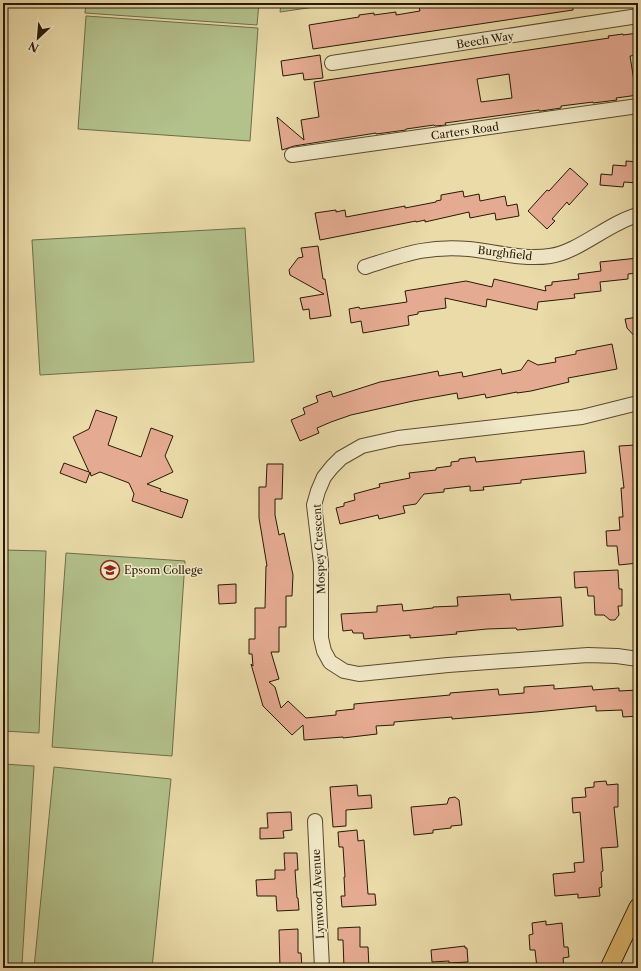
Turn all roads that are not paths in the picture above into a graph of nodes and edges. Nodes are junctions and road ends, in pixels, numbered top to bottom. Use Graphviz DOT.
graph roads {
  1 [pos="638,16"];
  2 [pos="332,63"];
  3 [pos="638,106"];
  4 [pos="292,155"];
  5 [pos="638,215"];
  6 [pos="365,267"];
  7 [pos="638,403"];
  8 [pos="638,659"];
  9 [pos="315,821"];
  10 [pos="638,907"];
  11 [pos="322,968"];
  12 [pos="609,968"];
  1 -- 2 [label="street, Beech Way"];
  3 -- 4 [label="street, Carters Road"];
  5 -- 6 [label="street, Burghfield"];
  7 -- 8 [label="street, Mospey Crescent"];
  9 -- 11 [label="street, Lynwood Avenue"];
  10 -- 12 [label="main road"];
}
